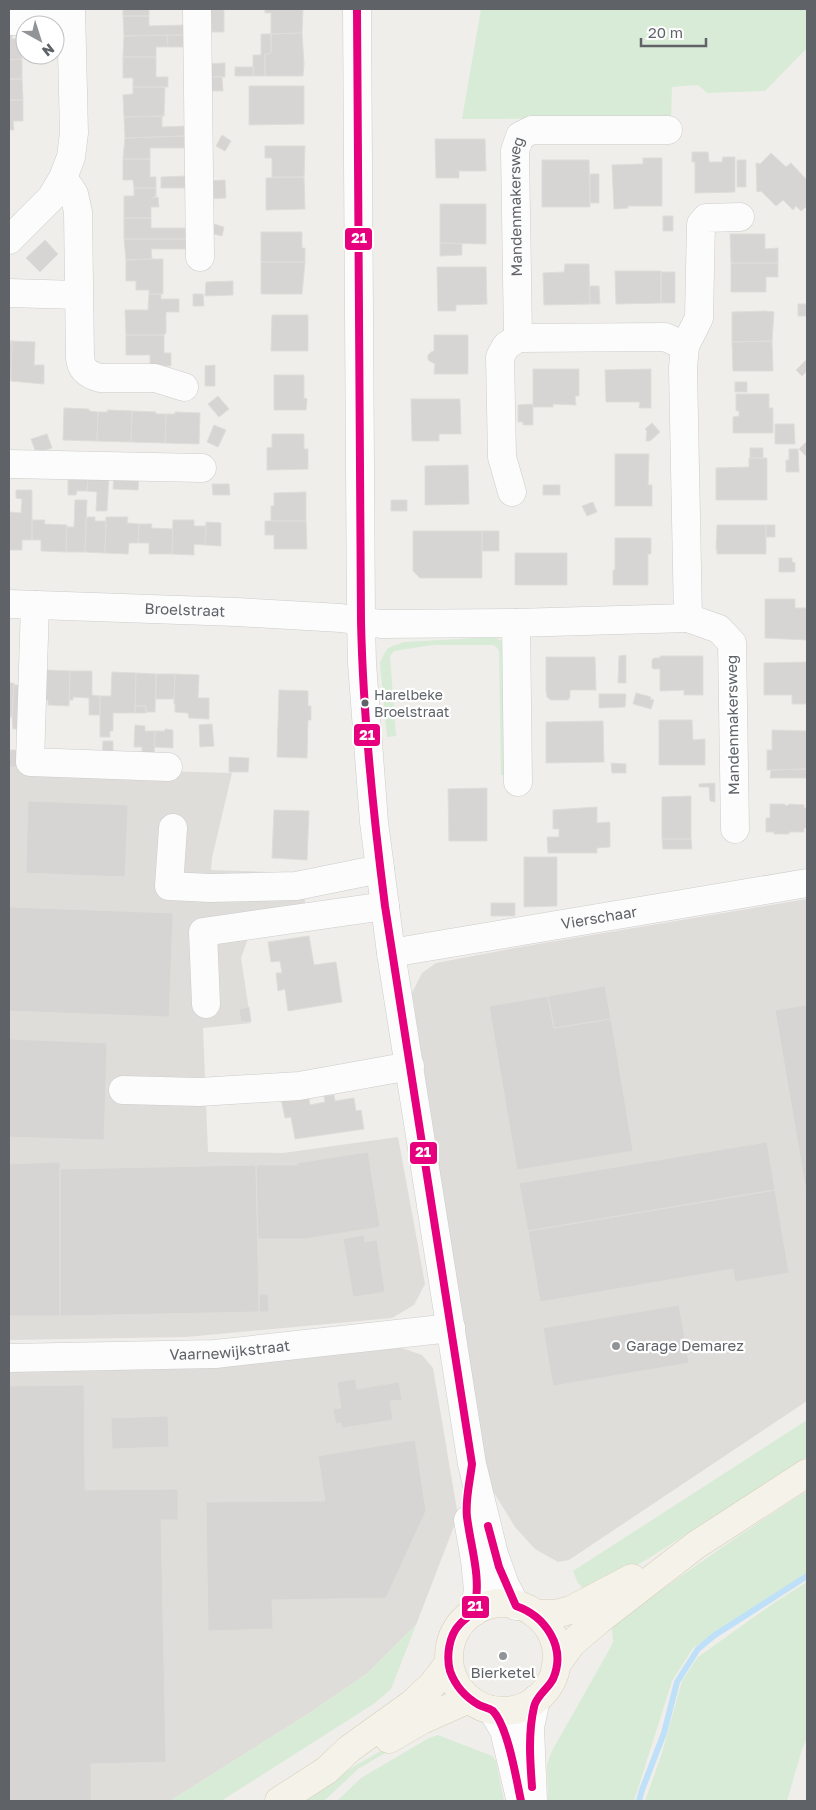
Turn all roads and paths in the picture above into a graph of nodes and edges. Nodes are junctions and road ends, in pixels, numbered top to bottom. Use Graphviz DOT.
graph roads {
  1 [pos="197,9"];
  2 [pos="357,9"];
  3 [pos="71,15"];
  4 [pos="9,21"];
  5 [pos="668,130"];
  6 [pos="63,178"];
  7 [pos="740,217"];
  8 [pos="9,240"];
  9 [pos="200,258"];
  10 [pos="9,293"];
  11 [pos="78,295"];
  12 [pos="518,338"];
  13 [pos="685,346"];
  14 [pos="184,387"];
  15 [pos="9,464"];
  16 [pos="202,468"];
  17 [pos="512,492"];
  18 [pos="22,604"];
  19 [pos="688,618"];
  20 [pos="361,621"];
  21 [pos="516,623"];
  22 [pos="168,767"];
  23 [pos="518,782"];
  24 [pos="173,828"];
  25 [pos="735,829"];
  26 [pos="380,869"];
  27 [pos="807,883"];
  28 [pos="385,906"];
  29 [pos="391,953"];
  30 [pos="206,1004"];
  31 [pos="410,1066"];
  32 [pos="123,1090"];
  33 [pos="451,1328"];
  34 [pos="9,1358"];
  35 [pos="472,1464"];
  36 [pos="807,1473"];
  37 [pos="696,1545"];
  38 [pos="526,1610"];
  39 [pos="474,1612"];
  40 [pos="449,1663"];
  41 [pos="556,1665"];
  42 [pos="536,1699"];
  43 [pos="480,1704"];
  44 [pos="327,1770"];
  45 [pos="279,1801"];
  46 [pos="521,1801"];
  47 [pos="533,1801"];
  1 -- 9 [label="street"];
  2 -- 20 [label="street"];
  3 -- 4 [label="street"];
  3 -- 6 [label="street"];
  5 -- 12 [label="street, Mandenmakersweg"];
  6 -- 8 [label="street"];
  6 -- 11 [label="street"];
  7 -- 13 [label="street"];
  10 -- 11 [label="street"];
  11 -- 14 [label="street"];
  12 -- 13 [label="street"];
  12 -- 17 [label="street"];
  13 -- 19 [label="street"];
  15 -- 16 [label="street"];
  18 -- 20 [label="street, Broelstraat"];
  18 -- 22 [label="street"];
  19 -- 21 [label="street, Mandenmakersweg"];
  19 -- 25 [label="street, Mandenmakersweg"];
  20 -- 21 [label="street, Mandenmakersweg"];
  20 -- 26 [label="street"];
  21 -- 23 [label="street"];
  24 -- 26 [label="street"];
  26 -- 28 [label="street"];
  27 -- 29 [label="street, Vierschaar"];
  28 -- 29 [label="street"];
  28 -- 30 [label="street"];
  29 -- 31 [label="street"];
  31 -- 32 [label="street"];
  31 -- 33 [label="street"];
  33 -- 34 [label="street, Vaarnewijkstraat"];
  33 -- 35 [label="street"];
  35 -- 38 [label="street"];
  35 -- 39 [label="street"];
  36 -- 37 [label="main road"];
  37 -- 38 [label="main road"];
  37 -- 41 [label="main road"];
  38 -- 39 [label="main road"];
  38 -- 41 [label="main road"];
  39 -- 40 [label="main road"];
  40 -- 43 [label="main road"];
  40 -- 44 [label="main road"];
  41 -- 42 [label="main road"];
  42 -- 43 [label="main road"];
  42 -- 47 [label="street"];
  43 -- 44 [label="main road"];
  43 -- 46 [label="street"];
  44 -- 45 [label="main road"];
}
